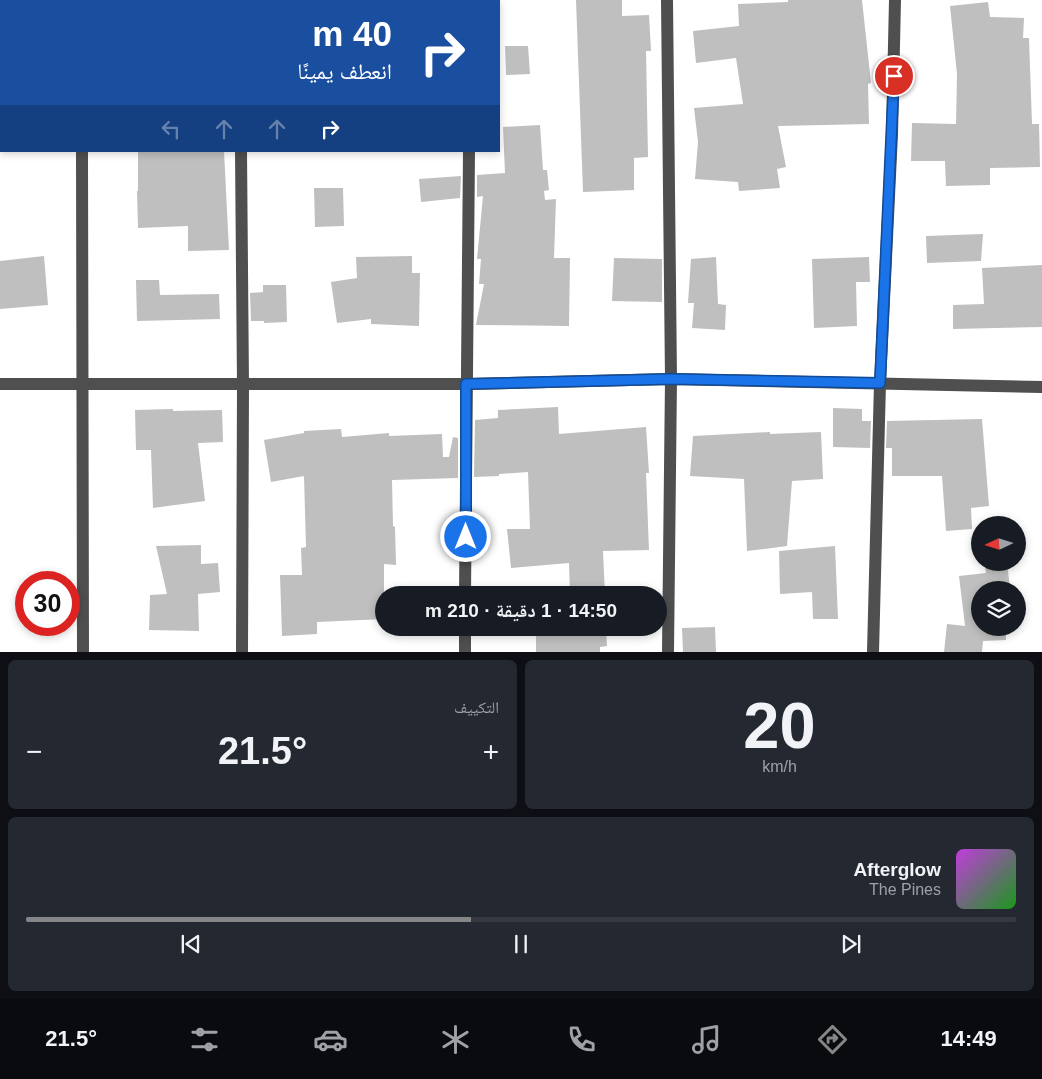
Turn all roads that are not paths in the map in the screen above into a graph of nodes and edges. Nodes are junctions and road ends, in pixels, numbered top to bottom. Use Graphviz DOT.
graph roads {
  1 [pos="667,0"];
  2 [pos="895,0"];
  3 [pos="82,152"];
  4 [pos="241,152"];
  5 [pos="469,152"];
  6 [pos="671,379"];
  7 [pos="880,383"];
  8 [pos="0,384"];
  9 [pos="243,384"];
  10 [pos="466,384"];
  11 [pos="82,385"];
  12 [pos="1042,387"];
  13 [pos="465,586"];
  14 [pos="465,636"];
  15 [pos="83,652"];
  16 [pos="242,652"];
  17 [pos="465,652"];
  18 [pos="668,652"];
  19 [pos="873,652"];
  1 -- 6 [label="street"];
  2 -- 7 [label="street"];
  3 -- 11 [label="street"];
  4 -- 9 [label="street"];
  5 -- 10 [label="street"];
  6 -- 7 [label="street"];
  6 -- 10 [label="street"];
  6 -- 18 [label="street"];
  7 -- 12 [label="street"];
  7 -- 19 [label="street"];
  8 -- 11 [label="street"];
  9 -- 10 [label="street"];
  9 -- 11 [label="street"];
  9 -- 16 [label="street"];
  10 -- 13 [label="street"];
  11 -- 15 [label="street"];
  14 -- 17 [label="street"];
}
